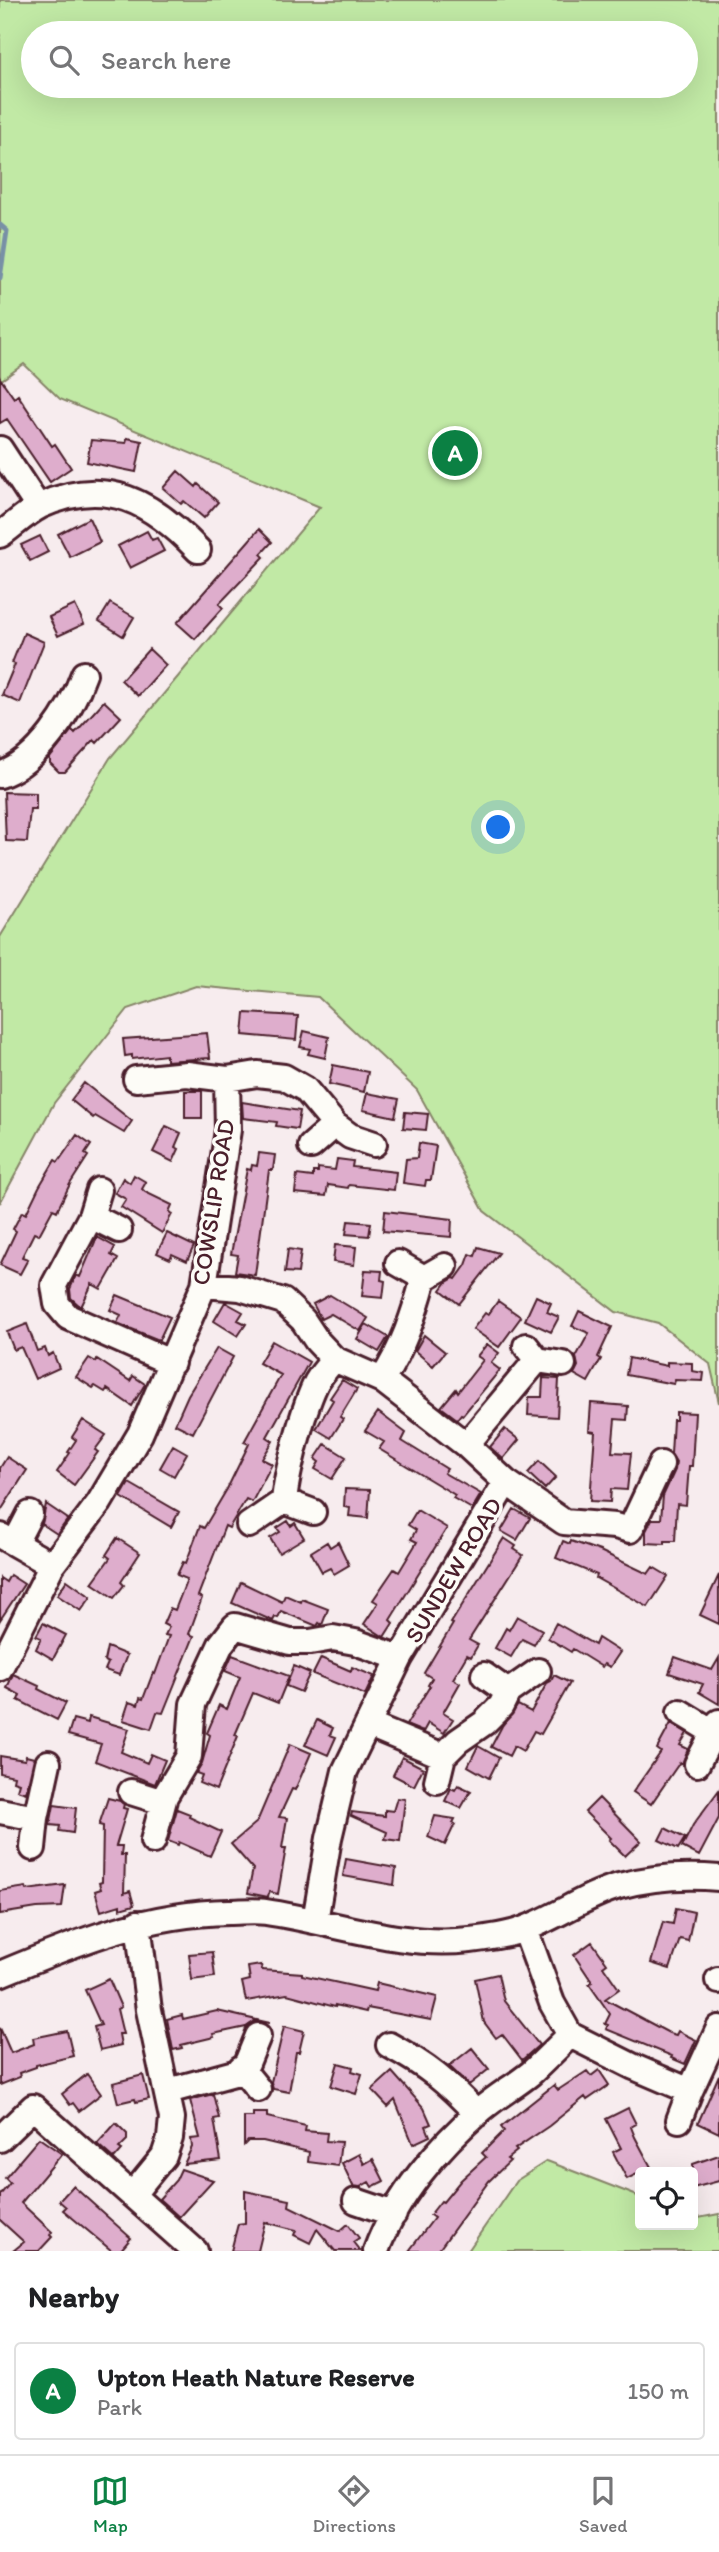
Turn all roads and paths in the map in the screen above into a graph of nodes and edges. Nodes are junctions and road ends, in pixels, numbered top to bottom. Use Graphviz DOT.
graph roads {
  1 [pos="0,449"];
  2 [pos="38,507"];
  3 [pos="0,535"];
  4 [pos="198,550"];
  5 [pos="84,674"];
  6 [pos="0,775"];
  7 [pos="136,1079"];
  8 [pos="227,1079"];
  9 [pos="335,1125"];
  10 [pos="374,1144"];
  11 [pos="311,1146"];
  12 [pos="99,1190"];
  13 [pos="91,1216"];
  14 [pos="119,1230"];
  15 [pos="398,1263"];
  16 [pos="204,1284"];
  17 [pos="334,1359"];
  18 [pos="172,1363"];
  19 [pos="563,1364"];
  20 [pos="382,1380"];
  21 [pos="466,1444"];
  22 [pos="661,1464"];
  23 [pos="506,1482"];
  24 [pos="284,1501"];
  25 [pos="313,1512"];
  26 [pos="30,1514"];
  27 [pos="249,1525"];
  28 [pos="8,1539"];
  29 [pos="52,1565"];
  30 [pos="400,1658"];
  31 [pos="0,1668"];
  32 [pos="538,1671"];
  33 [pos="484,1675"];
  34 [pos="508,1692"];
  35 [pos="680,1713"];
  36 [pos="369,1725"];
  37 [pos="716,1727"];
  38 [pos="443,1756"];
  39 [pos="48,1763"];
  40 [pos="697,1763"];
  41 [pos="437,1780"];
  42 [pos="131,1792"];
  43 [pos="163,1802"];
  44 [pos="0,1811"];
  45 [pos="36,1818"];
  46 [pos="153,1841"];
  47 [pos="33,1848"];
  48 [pos="719,1878"];
  49 [pos="316,1921"];
  50 [pos="138,1923"];
  51 [pos="525,1929"];
  52 [pos="0,1974"];
  53 [pos="719,2028"];
  54 [pos="570,2035"];
  55 [pos="258,2036"];
  56 [pos="389,2045"];
  57 [pos="242,2068"];
  58 [pos="258,2089"];
  59 [pos="168,2091"];
  60 [pos="690,2091"];
  61 [pos="477,2114"];
  62 [pos="679,2120"];
  63 [pos="0,2139"];
  64 [pos="133,2194"];
  65 [pos="356,2201"];
  66 [pos="394,2214"];
  67 [pos="195,2251"];
  68 [pos="376,2251"];
  1 -- 2 [label="street"];
  2 -- 3 [label="street"];
  2 -- 4 [label="street"];
  5 -- 6 [label="street"];
  7 -- 8 [label="street"];
  8 -- 9 [label="street"];
  8 -- 16 [label="street, COWSLIP ROAD"];
  9 -- 10 [label="street"];
  9 -- 11 [label="street"];
  12 -- 13 [label="street"];
  13 -- 14 [label="street"];
  13 -- 18 [label="street"];
  15 -- 20 [label="street"];
  16 -- 17 [label="street"];
  16 -- 18 [label="street, COWSLIP ROAD"];
  17 -- 20 [label="street"];
  17 -- 24 [label="street"];
  18 -- 29 [label="street, COWSLIP ROAD"];
  19 -- 21 [label="street"];
  20 -- 21 [label="street"];
  21 -- 23 [label="street"];
  22 -- 23 [label="street"];
  23 -- 30 [label="street, SUNDEW ROAD"];
  24 -- 25 [label="street"];
  24 -- 27 [label="street"];
  26 -- 28 [label="street"];
  28 -- 29 [label="street"];
  29 -- 31 [label="street, COWSLIP ROAD"];
  30 -- 36 [label="street, SUNDEW ROAD"];
  30 -- 43 [label="street, SUNDEW ROAD"];
  32 -- 34 [label="street"];
  33 -- 34 [label="street"];
  34 -- 38 [label="street"];
  35 -- 37 [label="street"];
  36 -- 38 [label="street"];
  36 -- 49 [label="street, SUNDEW ROAD"];
  37 -- 40 [label="street"];
  38 -- 41 [label="street"];
  39 -- 45 [label="street"];
  42 -- 43 [label="street"];
  43 -- 46 [label="street, SUNDEW ROAD"];
  44 -- 45 [label="street"];
  45 -- 47 [label="street"];
  48 -- 51 [label="street"];
  49 -- 50 [label="street"];
  49 -- 51 [label="street"];
  50 -- 52 [label="street"];
  50 -- 59 [label="street"];
  51 -- 54 [label="street"];
  53 -- 60 [label="street"];
  54 -- 60 [label="street"];
  54 -- 61 [label="street"];
  55 -- 57 [label="street"];
  56 -- 61 [label="street"];
  57 -- 58 [label="street"];
  57 -- 59 [label="street"];
  59 -- 64 [label="street"];
  60 -- 62 [label="street"];
  61 -- 66 [label="street"];
  63 -- 64 [label="street"];
  64 -- 67 [label="street"];
  65 -- 66 [label="street"];
  66 -- 68 [label="street"];
}
